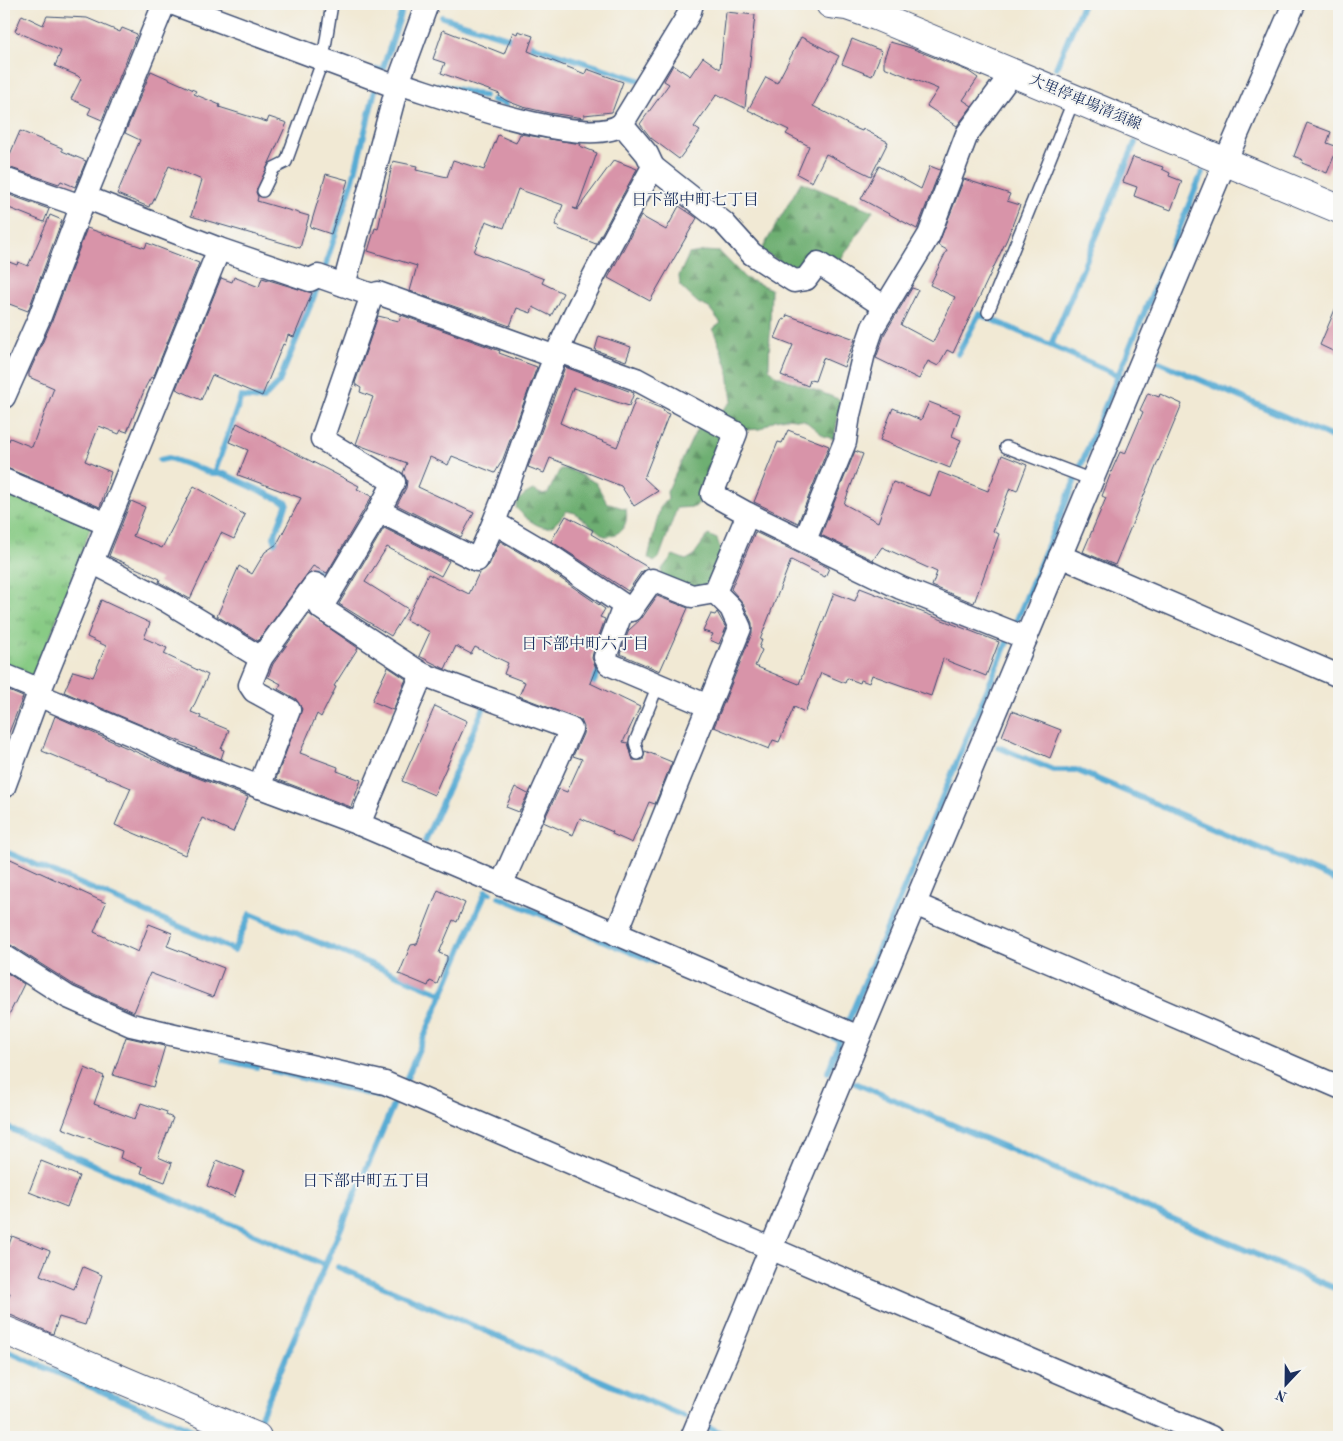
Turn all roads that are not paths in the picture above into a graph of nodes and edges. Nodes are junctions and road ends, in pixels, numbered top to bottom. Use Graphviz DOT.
graph roads {
  1 [pos="164,4"];
  2 [pos="174,4"];
  3 [pos="332,4"];
  4 [pos="427,4"];
  5 [pos="692,4"];
  6 [pos="830,4"];
  7 [pos="1294,4"];
  8 [pos="878,10"];
  9 [pos="323,59"];
  10 [pos="1012,73"];
  11 [pos="397,85"];
  12 [pos="1074,99"];
  13 [pos="622,124"];
  14 [pos="1225,162"];
  15 [pos="654,167"];
  16 [pos="4,179"];
  17 [pos="262,192"];
  18 [pos="83,202"];
  19 [pos="1339,208"];
  20 [pos="219,249"];
  21 [pos="344,285"];
  22 [pos="372,295"];
  23 [pos="885,307"];
  24 [pos="988,312"];
  25 [pos="557,354"];
  26 [pos="10,363"];
  27 [pos="4,397"];
  28 [pos="1006,447"];
  29 [pos="4,480"];
  30 [pos="1092,480"];
  31 [pos="378,511"];
  32 [pos="748,514"];
  33 [pos="495,523"];
  34 [pos="107,524"];
  35 [pos="805,540"];
  36 [pos="1060,556"];
  37 [pos="92,562"];
  38 [pos="715,592"];
  39 [pos="330,593"];
  40 [pos="624,606"];
  41 [pos="1026,638"];
  42 [pos="261,658"];
  43 [pos="422,674"];
  44 [pos="4,675"];
  45 [pos="1339,676"];
  46 [pos="658,685"];
  47 [pos="39,693"];
  48 [pos="708,706"];
  49 [pos="638,754"];
  50 [pos="4,787"];
  51 [pos="259,787"];
  52 [pos="359,824"];
  53 [pos="500,885"];
  54 [pos="915,904"];
  55 [pos="616,934"];
  56 [pos="4,956"];
  57 [pos="859,1038"];
  58 [pos="1339,1087"];
  59 [pos="771,1248"];
  60 [pos="4,1330"];
  61 [pos="257,1437"];
  62 [pos="692,1437"];
  63 [pos="1211,1437"];
  1 -- 18 [label="street"];
  2 -- 9 [label="street"];
  3 -- 9 [label="lane"];
  4 -- 11 [label="street"];
  5 -- 13 [label="street"];
  6 -- 8 [label="main road, 大里停車場清須線"];
  7 -- 14 [label="street"];
  8 -- 10 [label="main road, 大里停車場清須線"];
  9 -- 11 [label="street"];
  9 -- 17 [label="lane"];
  10 -- 12 [label="main road, 大里停車場清須線"];
  10 -- 23 [label="street"];
  11 -- 13 [label="street"];
  11 -- 21 [label="street"];
  12 -- 14 [label="main road, 大里停車場清須線"];
  12 -- 24 [label="lane"];
  13 -- 15 [label="street"];
  14 -- 19 [label="main road, 大里停車場清須線"];
  14 -- 30 [label="street"];
  15 -- 23 [label="street"];
  15 -- 25 [label="street"];
  16 -- 18 [label="street"];
  18 -- 20 [label="street"];
  18 -- 26 [label="street"];
  20 -- 21 [label="street"];
  20 -- 34 [label="street"];
  21 -- 22 [label="street"];
  22 -- 25 [label="street"];
  22 -- 31 [label="street"];
  23 -- 35 [label="street"];
  25 -- 32 [label="street"];
  25 -- 33 [label="street"];
  26 -- 27 [label="street"];
  28 -- 30 [label="lane"];
  29 -- 34 [label="street"];
  30 -- 36 [label="street"];
  31 -- 33 [label="street"];
  31 -- 39 [label="street"];
  32 -- 35 [label="street"];
  32 -- 38 [label="street"];
  33 -- 40 [label="street"];
  34 -- 37 [label="street"];
  35 -- 41 [label="street"];
  36 -- 41 [label="street"];
  36 -- 45 [label="street"];
  37 -- 42 [label="street"];
  37 -- 47 [label="street"];
  38 -- 40 [label="street"];
  38 -- 48 [label="street"];
  39 -- 42 [label="street"];
  39 -- 43 [label="street"];
  40 -- 46 [label="street"];
  41 -- 54 [label="street"];
  42 -- 51 [label="street"];
  43 -- 52 [label="street"];
  43 -- 53 [label="street"];
  44 -- 47 [label="street"];
  46 -- 48 [label="street"];
  46 -- 49 [label="lane"];
  47 -- 50 [label="street"];
  47 -- 51 [label="street"];
  48 -- 55 [label="street"];
  51 -- 52 [label="street"];
  52 -- 53 [label="street"];
  53 -- 55 [label="street"];
  54 -- 57 [label="street"];
  54 -- 58 [label="street"];
  55 -- 57 [label="street"];
  56 -- 59 [label="street"];
  57 -- 59 [label="street"];
  59 -- 62 [label="street"];
  59 -- 63 [label="street"];
  60 -- 61 [label="main road"];
}
